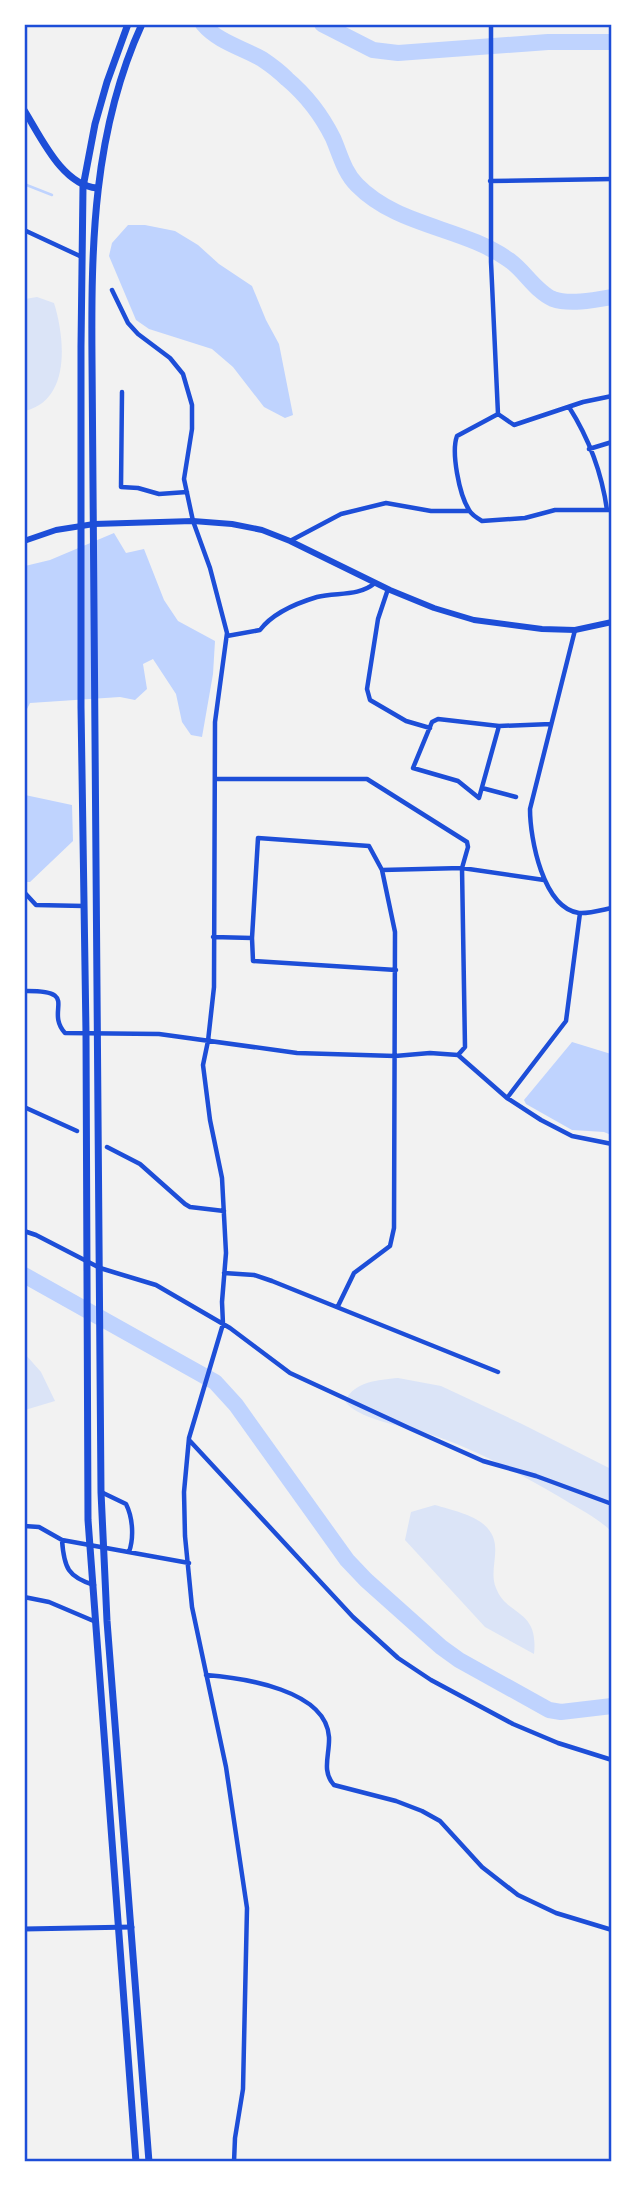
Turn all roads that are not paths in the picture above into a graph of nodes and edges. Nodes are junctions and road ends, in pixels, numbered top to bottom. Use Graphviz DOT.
graph roads {
  1 [pos="128,24"];
  2 [pos="142,24"];
  3 [pos="491,24"];
  4 [pos="24,110"];
  5 [pos="611,179"];
  6 [pos="491,181"];
  7 [pos="83,187"];
  8 [pos="97,188"];
  9 [pos="24,230"];
  10 [pos="82,257"];
  11 [pos="112,290"];
  12 [pos="122,392"];
  13 [pos="611,396"];
  14 [pos="569,407"];
  15 [pos="499,414"];
  16 [pos="611,442"];
  17 [pos="589,449"];
  18 [pos="187,492"];
  19 [pos="609,510"];
  20 [pos="469,511"];
  21 [pos="193,521"];
  22 [pos="94,524"];
  23 [pos="82,525"];
  24 [pos="24,541"];
  25 [pos="290,541"];
  26 [pos="375,582"];
  27 [pos="388,589"];
  28 [pos="611,622"];
  29 [pos="575,630"];
  30 [pos="227,636"];
  31 [pos="551,724"];
  32 [pos="499,726"];
  33 [pos="430,728"];
  34 [pos="215,779"];
  35 [pos="482,788"];
  36 [pos="516,797"];
  37 [pos="462,869"];
  38 [pos="382,870"];
  39 [pos="544,880"];
  40 [pos="24,892"];
  41 [pos="84,906"];
  42 [pos="611,908"];
  43 [pos="580,913"];
  44 [pos="214,937"];
  45 [pos="252,938"];
  46 [pos="396,970"];
  47 [pos="24,990"];
  48 [pos="86,1033"];
  49 [pos="99,1034"];
  50 [pos="208,1041"];
  51 [pos="458,1055"];
  52 [pos="395,1056"];
  53 [pos="507,1098"];
  54 [pos="24,1107"];
  55 [pos="77,1131"];
  56 [pos="611,1144"];
  57 [pos="107,1147"];
  58 [pos="224,1211"];
  59 [pos="24,1231"];
  60 [pos="86,1260"];
  61 [pos="100,1268"];
  62 [pos="224,1273"];
  63 [pos="338,1306"];
  64 [pos="223,1324"];
  65 [pos="498,1372"];
  66 [pos="189,1440"];
  67 [pos="102,1492"];
  68 [pos="611,1504"];
  69 [pos="24,1526"];
  70 [pos="62,1540"];
  71 [pos="130,1552"];
  72 [pos="189,1563"];
  73 [pos="94,1585"];
  74 [pos="24,1597"];
  75 [pos="96,1622"];
  76 [pos="206,1675"];
  77 [pos="611,1760"];
  78 [pos="117,1927"];
  79 [pos="132,1927"];
  80 [pos="24,1929"];
  81 [pos="611,1930"];
  82 [pos="136,2161"];
  83 [pos="149,2161"];
  84 [pos="234,2161"];
  1 -- 7 [label="main road"];
  2 -- 8 [label="main road"];
  3 -- 6 [label="street"];
  4 -- 7 [label="main road"];
  5 -- 6 [label="street"];
  6 -- 15 [label="street"];
  7 -- 8 [label="main road"];
  7 -- 10 [label="main road"];
  8 -- 22 [label="main road"];
  9 -- 10 [label="street"];
  10 -- 23 [label="main road"];
  11 -- 18 [label="street"];
  12 -- 18 [label="street"];
  13 -- 14 [label="street"];
  14 -- 15 [label="street"];
  14 -- 17 [label="street"];
  15 -- 20 [label="street"];
  16 -- 17 [label="street"];
  17 -- 19 [label="street"];
  18 -- 21 [label="street"];
  19 -- 20 [label="street"];
  20 -- 25 [label="street"];
  21 -- 22 [label="main road"];
  21 -- 25 [label="main road"];
  21 -- 30 [label="street"];
  22 -- 23 [label="main road"];
  22 -- 49 [label="main road"];
  23 -- 24 [label="main road"];
  23 -- 41 [label="main road"];
  25 -- 26 [label="main road"];
  26 -- 27 [label="main road"];
  26 -- 30 [label="street"];
  27 -- 29 [label="main road"];
  27 -- 33 [label="street"];
  28 -- 29 [label="main road"];
  29 -- 31 [label="street"];
  30 -- 34 [label="street"];
  31 -- 32 [label="street"];
  31 -- 39 [label="street"];
  32 -- 33 [label="street"];
  32 -- 35 [label="street"];
  33 -- 35 [label="street"];
  34 -- 37 [label="street"];
  34 -- 44 [label="street"];
  35 -- 36 [label="street"];
  37 -- 38 [label="street"];
  37 -- 39 [label="street"];
  37 -- 51 [label="street"];
  38 -- 45 [label="street"];
  38 -- 46 [label="street"];
  39 -- 43 [label="street"];
  40 -- 41 [label="street"];
  41 -- 48 [label="main road"];
  42 -- 43 [label="street"];
  43 -- 53 [label="street"];
  44 -- 45 [label="street"];
  44 -- 50 [label="street"];
  45 -- 46 [label="street"];
  46 -- 52 [label="street"];
  47 -- 48 [label="street"];
  48 -- 49 [label="street"];
  48 -- 60 [label="main road"];
  49 -- 50 [label="street"];
  49 -- 61 [label="main road"];
  50 -- 52 [label="street"];
  50 -- 58 [label="street"];
  51 -- 52 [label="street"];
  51 -- 53 [label="street"];
  52 -- 63 [label="street"];
  53 -- 56 [label="street"];
  54 -- 55 [label="street"];
  57 -- 58 [label="street"];
  58 -- 62 [label="street"];
  59 -- 60 [label="street"];
  60 -- 61 [label="street"];
  60 -- 73 [label="main road"];
  61 -- 64 [label="street"];
  61 -- 67 [label="main road"];
  62 -- 63 [label="street"];
  62 -- 64 [label="street"];
  63 -- 65 [label="street"];
  64 -- 66 [label="street"];
  64 -- 68 [label="street"];
  66 -- 72 [label="street"];
  66 -- 77 [label="street"];
  67 -- 71 [label="street"];
  67 -- 79 [label="main road"];
  69 -- 70 [label="street"];
  70 -- 71 [label="street"];
  70 -- 73 [label="street"];
  71 -- 72 [label="street"];
  72 -- 76 [label="street"];
  73 -- 75 [label="main road"];
  74 -- 75 [label="street"];
  75 -- 78 [label="main road"];
  76 -- 81 [label="street"];
  76 -- 84 [label="street"];
  78 -- 79 [label="street"];
  78 -- 80 [label="street"];
  78 -- 82 [label="main road"];
  79 -- 83 [label="main road"];
}
